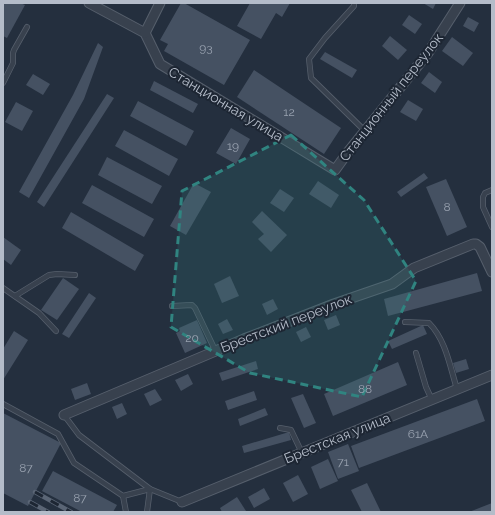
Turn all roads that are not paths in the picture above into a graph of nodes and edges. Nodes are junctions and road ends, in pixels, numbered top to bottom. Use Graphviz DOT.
graph roads {
  1 [pos="89,3"];
  2 [pos="160,3"];
  3 [pos="354,3"];
  4 [pos="460,3"];
  5 [pos="27,27"];
  6 [pos="145,33"];
  7 [pos="3,83"];
  8 [pos="365,131"];
  9 [pos="335,170"];
  10 [pos="492,190"];
  11 [pos="492,227"];
  12 [pos="492,272"];
  13 [pos="75,275"];
  14 [pos="3,288"];
  15 [pos="15,296"];
  16 [pos="172,306"];
  17 [pos="405,322"];
  18 [pos="56,331"];
  19 [pos="215,350"];
  20 [pos="416,353"];
  21 [pos="492,375"];
  22 [pos="457,389"];
  23 [pos="432,400"];
  24 [pos="3,404"];
  25 [pos="64,415"];
  26 [pos="280,428"];
  27 [pos="302,453"];
  28 [pos="150,489"];
  29 [pos="123,496"];
  30 [pos="182,502"];
  31 [pos="126,512"];
  32 [pos="147,512"];
  1 -- 6 [label="street"];
  2 -- 6 [label="street"];
  3 -- 8 [label="lane"];
  4 -- 8 [label="street, Станционный переулок"];
  5 -- 7 [label="lane"];
  6 -- 9 [label="street, Станционная улица"];
  8 -- 9 [label="street, Станционный переулок"];
  10 -- 11 [label="lane"];
  12 -- 19 [label="street, Брестский переулок"];
  13 -- 15 [label="lane"];
  14 -- 15 [label="lane"];
  15 -- 18 [label="lane"];
  16 -- 19 [label="lane"];
  17 -- 22 [label="lane"];
  19 -- 25 [label="street, Брестский переулок"];
  20 -- 23 [label="lane"];
  21 -- 22 [label="street, Брестская улица"];
  22 -- 23 [label="street, Брестская улица"];
  23 -- 27 [label="street, Брестская улица"];
  24 -- 29 [label="lane"];
  25 -- 28 [label="lane"];
  26 -- 27 [label="lane"];
  27 -- 30 [label="street, Брестская улица"];
  28 -- 29 [label="lane"];
  28 -- 30 [label="lane"];
  28 -- 32 [label="lane"];
  29 -- 31 [label="lane"];
}
